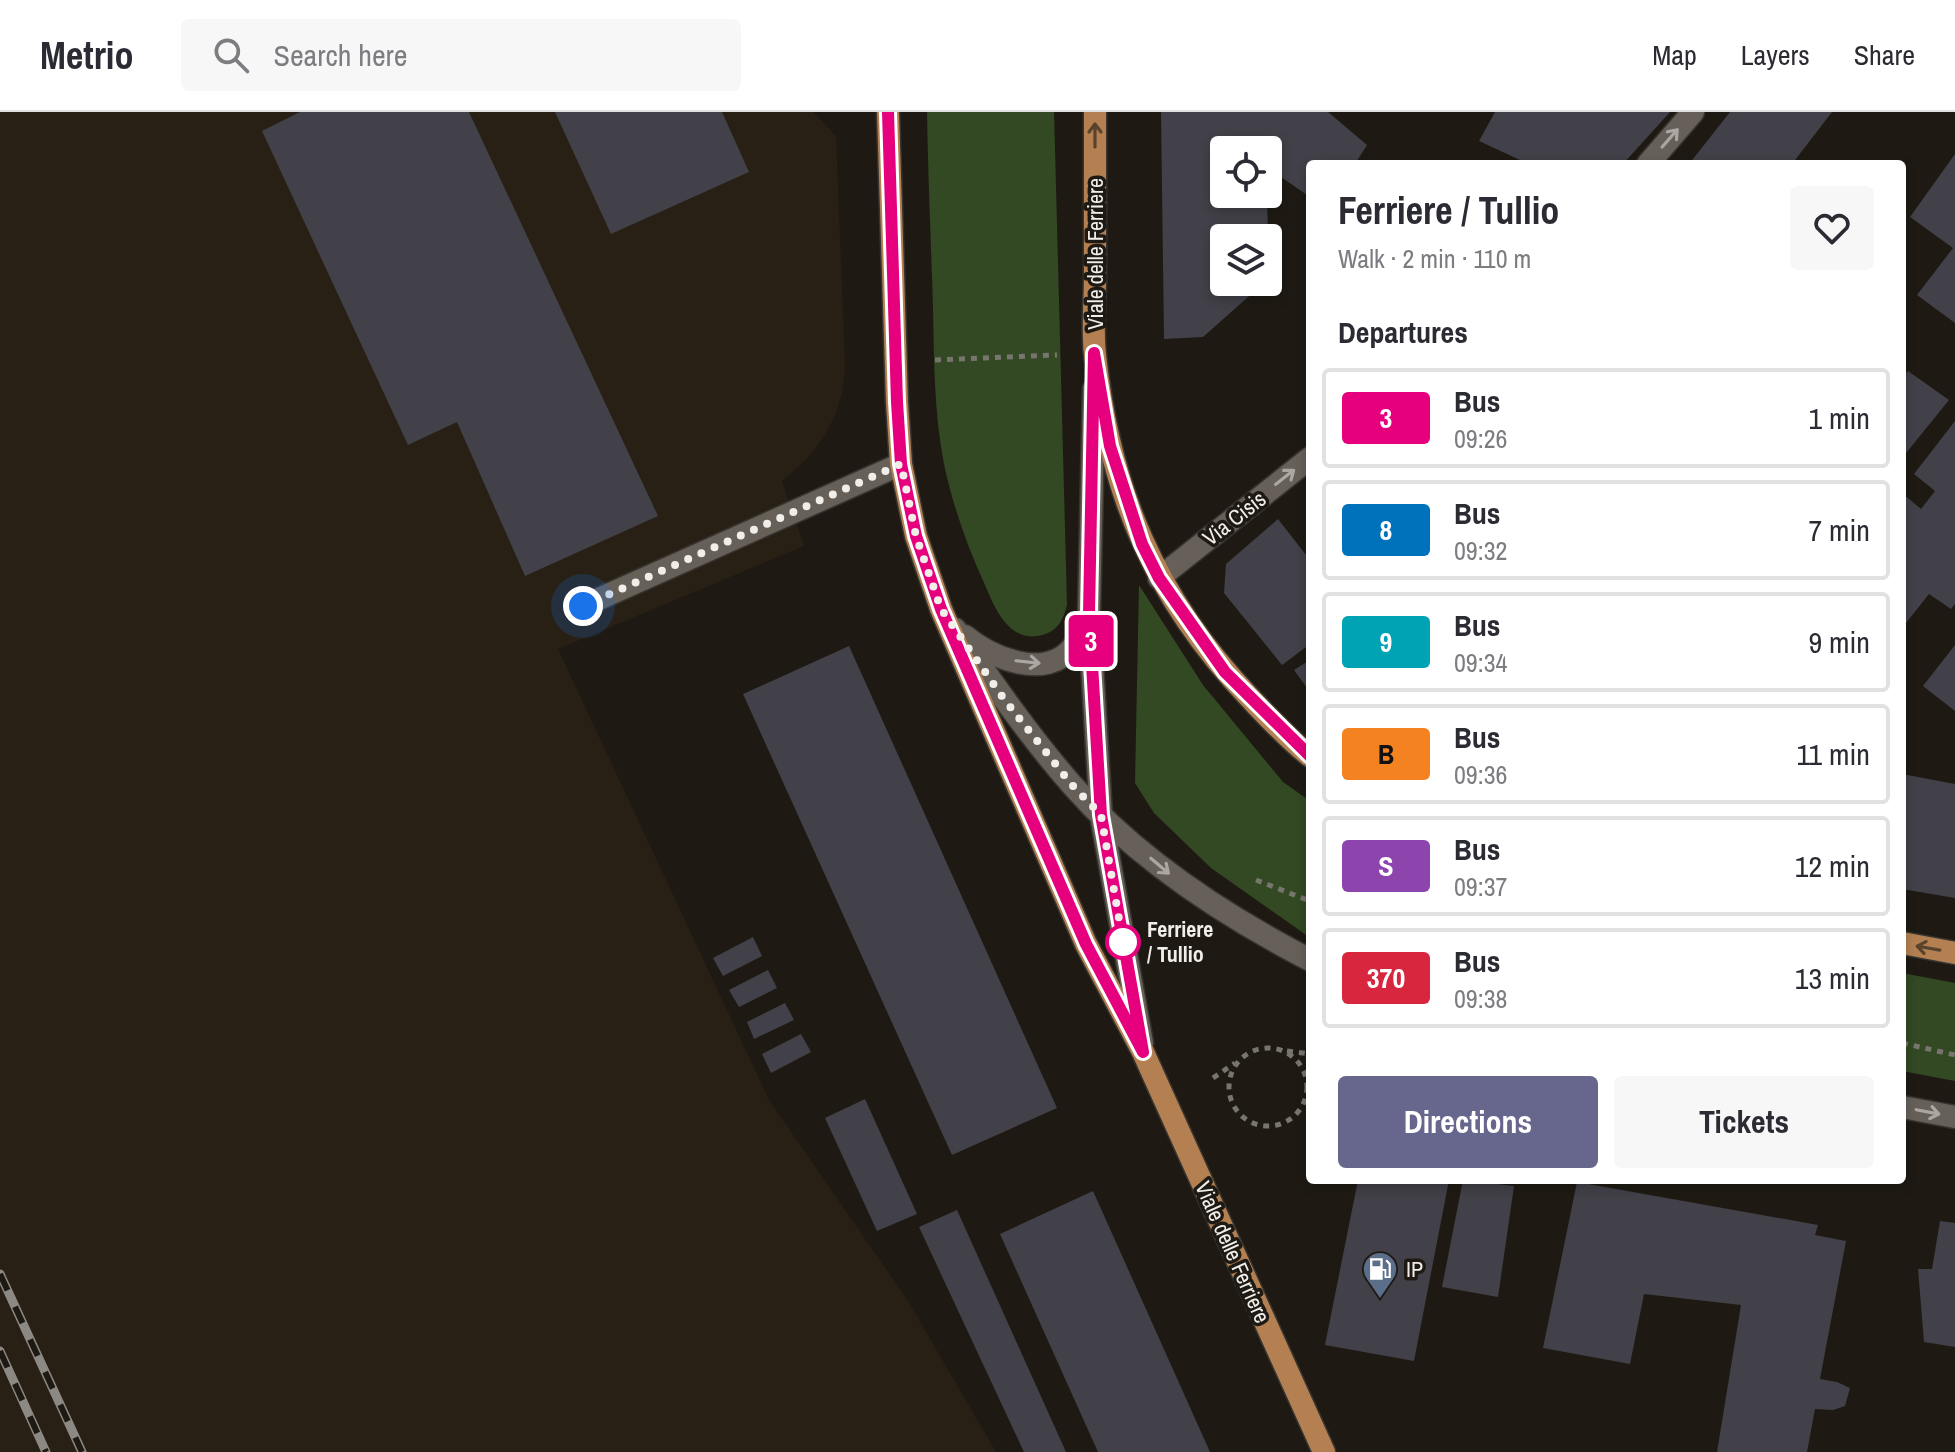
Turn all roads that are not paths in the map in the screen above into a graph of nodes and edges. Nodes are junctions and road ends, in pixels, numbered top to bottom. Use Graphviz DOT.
graph roads {
  1 [pos="888,112"];
  2 [pos="1095,112"];
  3 [pos="1693,112"];
  4 [pos="1651,160"];
  5 [pos="1094,353"];
  6 [pos="1306,461"];
  7 [pos="901,464"];
  8 [pos="1159,578"];
  9 [pos="583,606"];
  10 [pos="941,609"];
  11 [pos="1089,614"];
  12 [pos="1306,752"];
  13 [pos="1101,815"];
  14 [pos="1906,944"];
  15 [pos="1955,953"];
  16 [pos="1306,958"];
  17 [pos="1143,1052"];
  18 [pos="1906,1108"];
  19 [pos="1955,1117"];
  20 [pos="1324,1452"];
  1 -- 7 [label="main road, Viale delle Ferriere"];
  5 -- 2 [label="main road, Viale delle Ferriere, one-way"];
  4 -- 3 [label="main road, one-way"];
  5 -- 8 [label="main road, Viale delle Ferriere"];
  5 -- 11 [label="main road, Viale delle Ferriere"];
  8 -- 6 [label="main road, Via Cisis, one-way"];
  7 -- 9 [label="main road"];
  7 -- 10 [label="main road, Viale delle Ferriere"];
  8 -- 12 [label="main road, Viale delle Ferriere"];
  10 -- 11 [label="main road, one-way"];
  10 -- 13 [label="main road, Viale delle Ferriere"];
  10 -- 17 [label="main road, Viale delle Ferriere"];
  11 -- 13 [label="main road, Viale delle Ferriere"];
  13 -- 16 [label="main road, one-way"];
  13 -- 17 [label="main road, Viale delle Ferriere"];
  15 -- 14 [label="main road, one-way"];
  17 -- 20 [label="main road, Viale delle Ferriere"];
  18 -- 19 [label="main road, one-way"];
}
